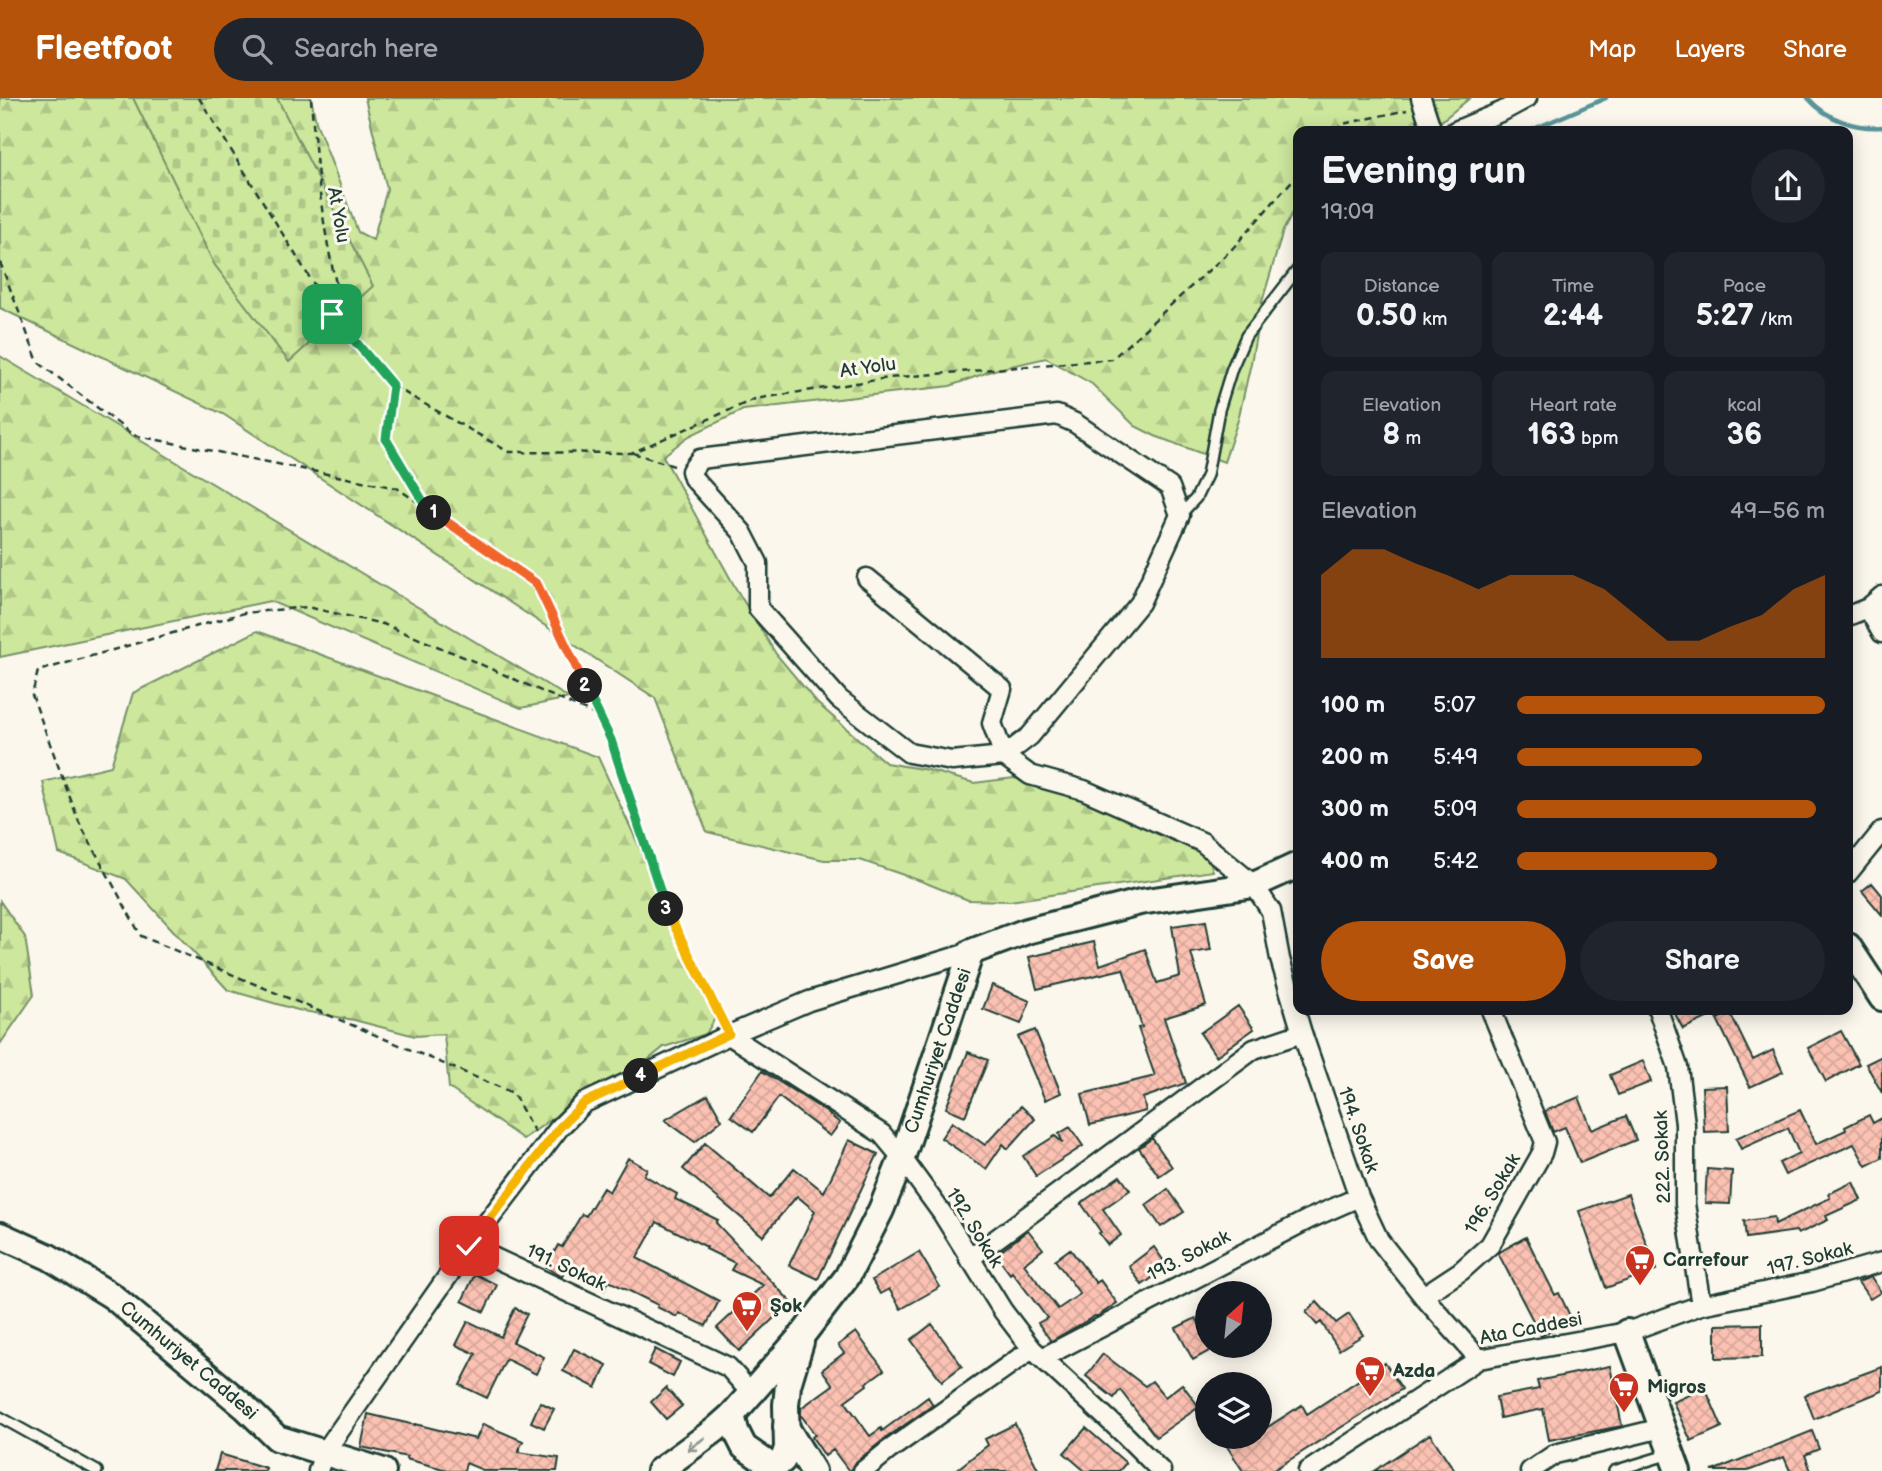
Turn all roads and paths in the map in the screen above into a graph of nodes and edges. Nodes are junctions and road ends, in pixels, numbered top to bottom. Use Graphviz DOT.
graph roads {
  1 [pos="199,98"];
  2 [pos="311,98"];
  3 [pos="1527,98"];
  4 [pos="1422,102"];
  5 [pos="1341,126"];
  6 [pos="1430,126"];
  7 [pos="1467,126"];
  8 [pos="1293,180"];
  9 [pos="0,262"];
  10 [pos="1293,275"];
  11 [pos="351,334"];
  12 [pos="393,386"];
  13 [pos="631,453"];
  14 [pos="691,471"];
  15 [pos="427,508"];
  16 [pos="1180,515"];
  17 [pos="867,578"];
  18 [pos="1875,602"];
  19 [pos="1853,613"];
  20 [pos="1882,633"];
  21 [pos="600,718"];
  22 [pos="1004,756"];
  23 [pos="1882,831"];
  24 [pos="1293,866"];
  25 [pos="1853,867"];
  26 [pos="1254,885"];
  27 [pos="971,952"];
  28 [pos="1853,954"];
  29 [pos="1882,999"];
  30 [pos="1293,1003"];
  31 [pos="1297,1015"];
  32 [pos="1493,1015"];
  33 [pos="1660,1015"];
  34 [pos="1302,1033"];
  35 [pos="729,1034"];
  36 [pos="544,1149"];
  37 [pos="902,1158"];
  38 [pos="1359,1197"];
  39 [pos="0,1235"];
  40 [pos="469,1246"];
  41 [pos="969,1259"];
  42 [pos="1882,1262"];
  43 [pos="1423,1296"];
  44 [pos="1701,1305"];
  45 [pos="1627,1332"];
  46 [pos="804,1333"];
  47 [pos="1037,1353"];
  48 [pos="1479,1359"];
  49 [pos="752,1394"];
  50 [pos="732,1415"];
  51 [pos="0,1417"];
  52 [pos="786,1427"];
  53 [pos="1662,1428"];
  54 [pos="321,1462"];
  55 [pos="1675,1462"];
  56 [pos="1539,1468"];
  57 [pos="766,1470"];
  58 [pos="97,1471"];
  59 [pos="383,1471"];
  60 [pos="659,1471"];
  61 [pos="812,1471"];
  62 [pos="863,1471"];
  63 [pos="1161,1471"];
  64 [pos="1308,1471"];
  65 [pos="1614,1471"];
  1 -- 11 [label="path"];
  2 -- 11 [label="path, At Yolu"];
  3 -- 7 [label="street"];
  4 -- 5 [label="path"];
  4 -- 6 [label="street"];
  8 -- 13 [label="path, At Yolu"];
  9 -- 15 [label="path"];
  10 -- 16 [label="lane"];
  11 -- 12 [label="path"];
  12 -- 13 [label="path, At Yolu"];
  12 -- 15 [label="path"];
  13 -- 14 [label="path"];
  14 -- 16 [label="street"];
  14 -- 22 [label="street"];
  15 -- 21 [label="path"];
  16 -- 22 [label="street"];
  17 -- 22 [label="street"];
  18 -- 19 [label="street"];
  18 -- 20 [label="street"];
  21 -- 35 [label="path"];
  21 -- 36 [label="path"];
  22 -- 26 [label="street, 194. Sokak"];
  23 -- 25 [label="street"];
  24 -- 26 [label="street, Cumhuriyet Caddesi"];
  26 -- 27 [label="street, Cumhuriyet Caddesi"];
  26 -- 30 [label="street, 194. Sokak"];
  27 -- 35 [label="street"];
  27 -- 37 [label="street, Cumhuriyet Caddesi"];
  28 -- 29 [label="street"];
  31 -- 34 [label="street, 194. Sokak"];
  32 -- 43 [label="street, 196. Sokak"];
  33 -- 44 [label="street, 222. Sokak"];
  34 -- 38 [label="street, 194. Sokak"];
  34 -- 41 [label="street"];
  35 -- 36 [label="street"];
  35 -- 37 [label="street, 192. Sokak"];
  36 -- 40 [label="street"];
  37 -- 41 [label="street, 192. Sokak"];
  37 -- 46 [label="street, Cumhuriyet Caddesi"];
  38 -- 43 [label="street, 194. Sokak"];
  38 -- 47 [label="street, 193. Sokak"];
  39 -- 54 [label="street, Cumhuriyet Caddesi"];
  40 -- 49 [label="street, 191. Sokak"];
  40 -- 54 [label="street"];
  41 -- 47 [label="street, 192. Sokak"];
  42 -- 44 [label="street, 197. Sokak"];
  43 -- 48 [label="street, 194. Sokak"];
  44 -- 45 [label="street, 197. Sokak"];
  45 -- 48 [label="street, Ata Caddesi"];
  45 -- 53 [label="street"];
  46 -- 49 [label="street, Cumhuriyet Caddesi"];
  46 -- 52 [label="street"];
  47 -- 62 [label="street, 193. Sokak"];
  47 -- 63 [label="street, 192. Sokak"];
  48 -- 64 [label="street, Ata Caddesi"];
  49 -- 50 [label="street, Cumhuriyet Caddesi"];
  49 -- 52 [label="street"];
  50 -- 57 [label="street"];
  50 -- 60 [label="street, Cumhuriyet Caddesi, one-way"];
  51 -- 58 [label="lane"];
  52 -- 57 [label="street"];
  52 -- 61 [label="street"];
  53 -- 55 [label="street"];
  53 -- 56 [label="street"];
  54 -- 59 [label="street, Cumhuriyet Caddesi"];
  55 -- 65 [label="lane"];
  57 -- 61 [label="street"];
}
